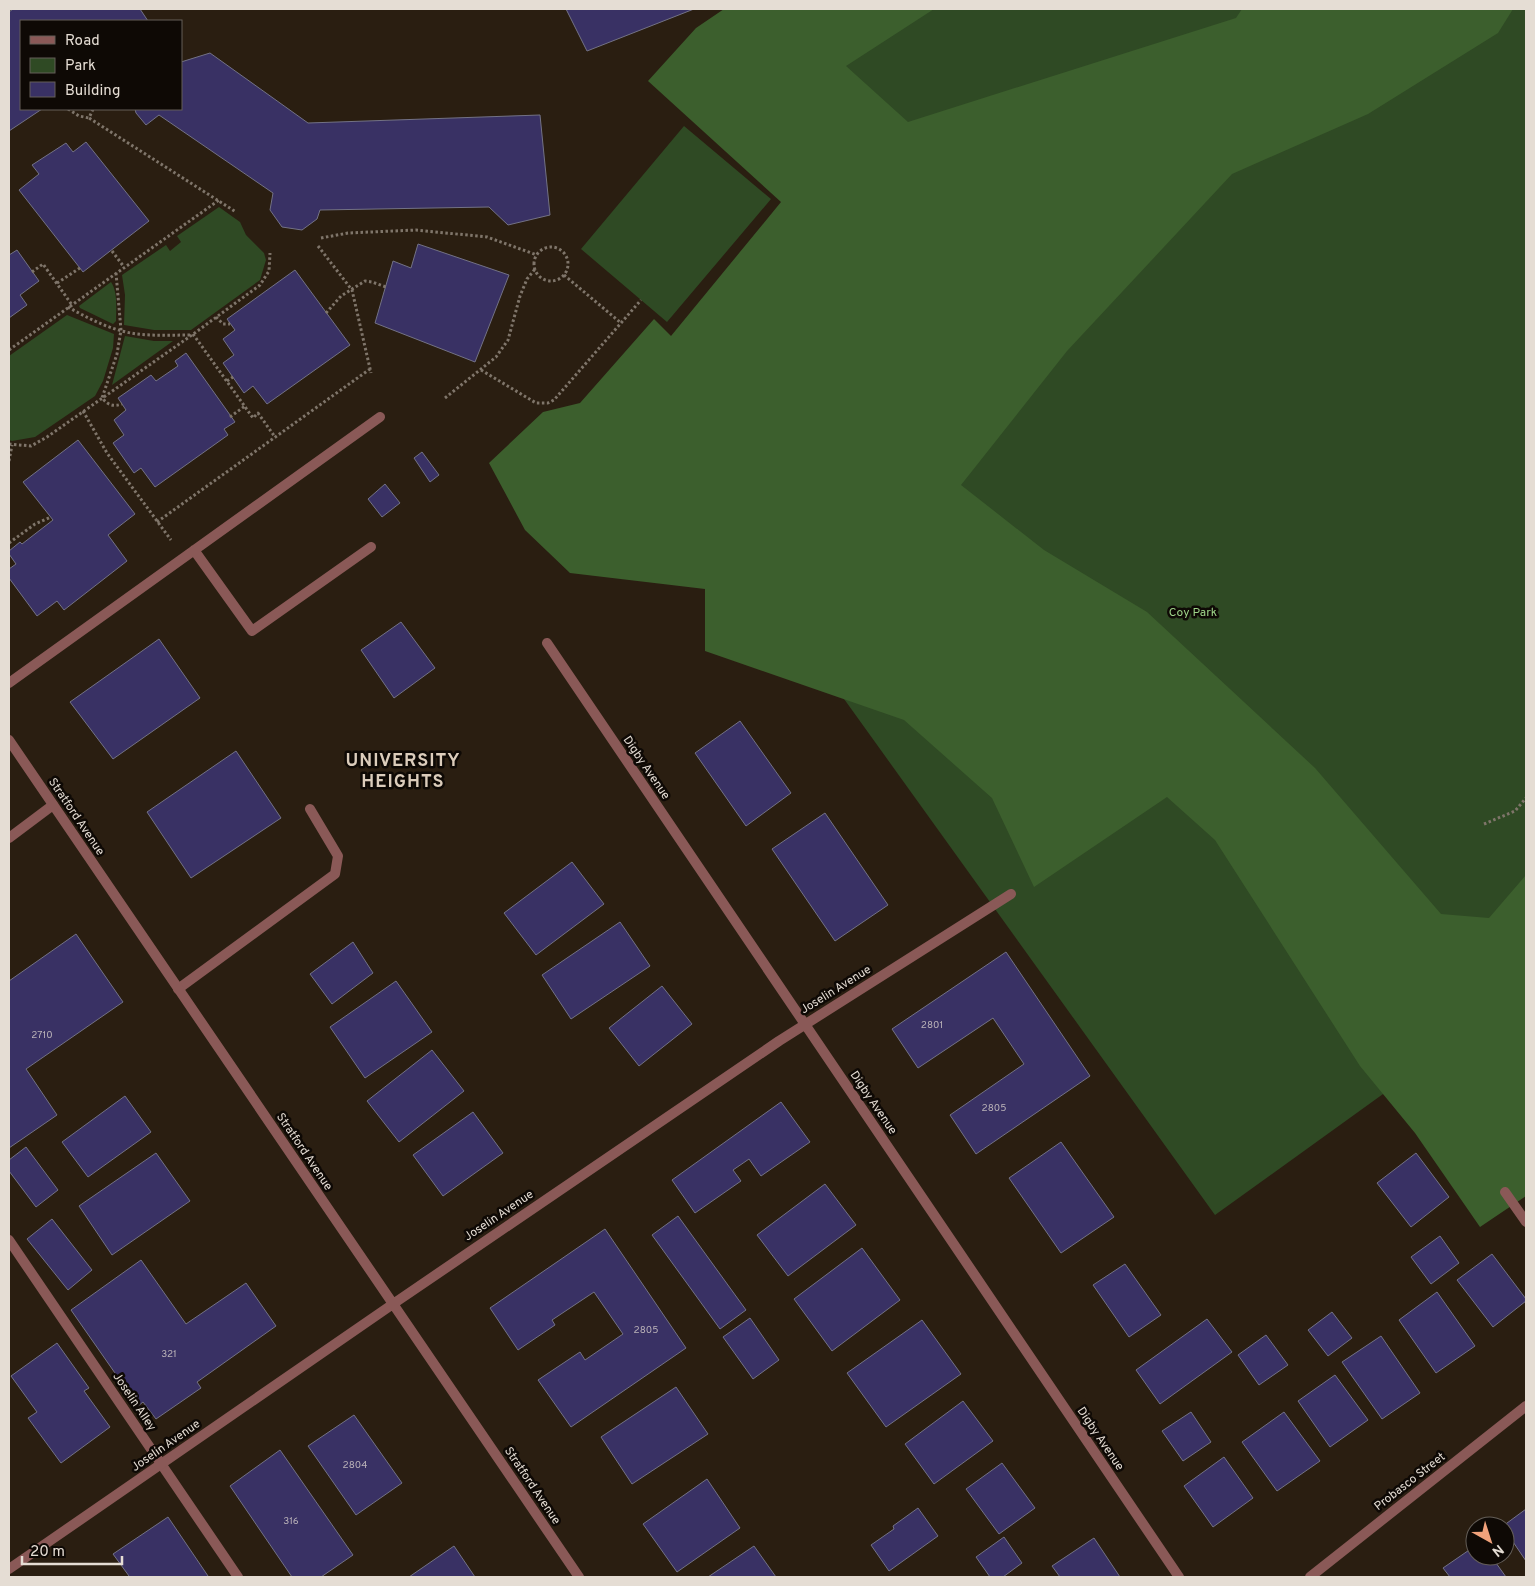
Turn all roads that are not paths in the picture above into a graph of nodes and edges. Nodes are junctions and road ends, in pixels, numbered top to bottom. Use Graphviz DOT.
graph roads {
  1 [pos="380,417"];
  2 [pos="371,547"];
  3 [pos="194,550"];
  4 [pos="547,643"];
  5 [pos="9,683"];
  6 [pos="9,740"];
  7 [pos="53,806"];
  8 [pos="310,809"];
  9 [pos="9,838"];
  10 [pos="1011,894"];
  11 [pos="178,989"];
  12 [pos="804,1024"];
  13 [pos="1506,1192"];
  14 [pos="1526,1222"];
  15 [pos="9,1240"];
  16 [pos="393,1304"];
  17 [pos="1526,1406"];
  18 [pos="161,1465"];
  19 [pos="9,1570"];
  20 [pos="238,1577"];
  21 [pos="579,1577"];
  22 [pos="1179,1577"];
  23 [pos="1310,1577"];
  1 -- 3 [label="street"];
  2 -- 3 [label="street"];
  3 -- 5 [label="street"];
  4 -- 12 [label="street, Digby Avenue"];
  6 -- 7 [label="street, Stratford Avenue"];
  7 -- 9 [label="street"];
  7 -- 11 [label="street, Stratford Avenue"];
  8 -- 11 [label="street"];
  10 -- 12 [label="street, Joselin Avenue"];
  11 -- 16 [label="street, Stratford Avenue"];
  12 -- 16 [label="street, Joselin Avenue"];
  12 -- 22 [label="street, Digby Avenue"];
  13 -- 14 [label="street"];
  15 -- 18 [label="street, Joselin Alley"];
  16 -- 18 [label="street, Joselin Avenue"];
  16 -- 21 [label="street, Stratford Avenue"];
  17 -- 23 [label="street, Probasco Street"];
  18 -- 19 [label="street, Joselin Avenue"];
  18 -- 20 [label="street, Joselin Alley"];
}
